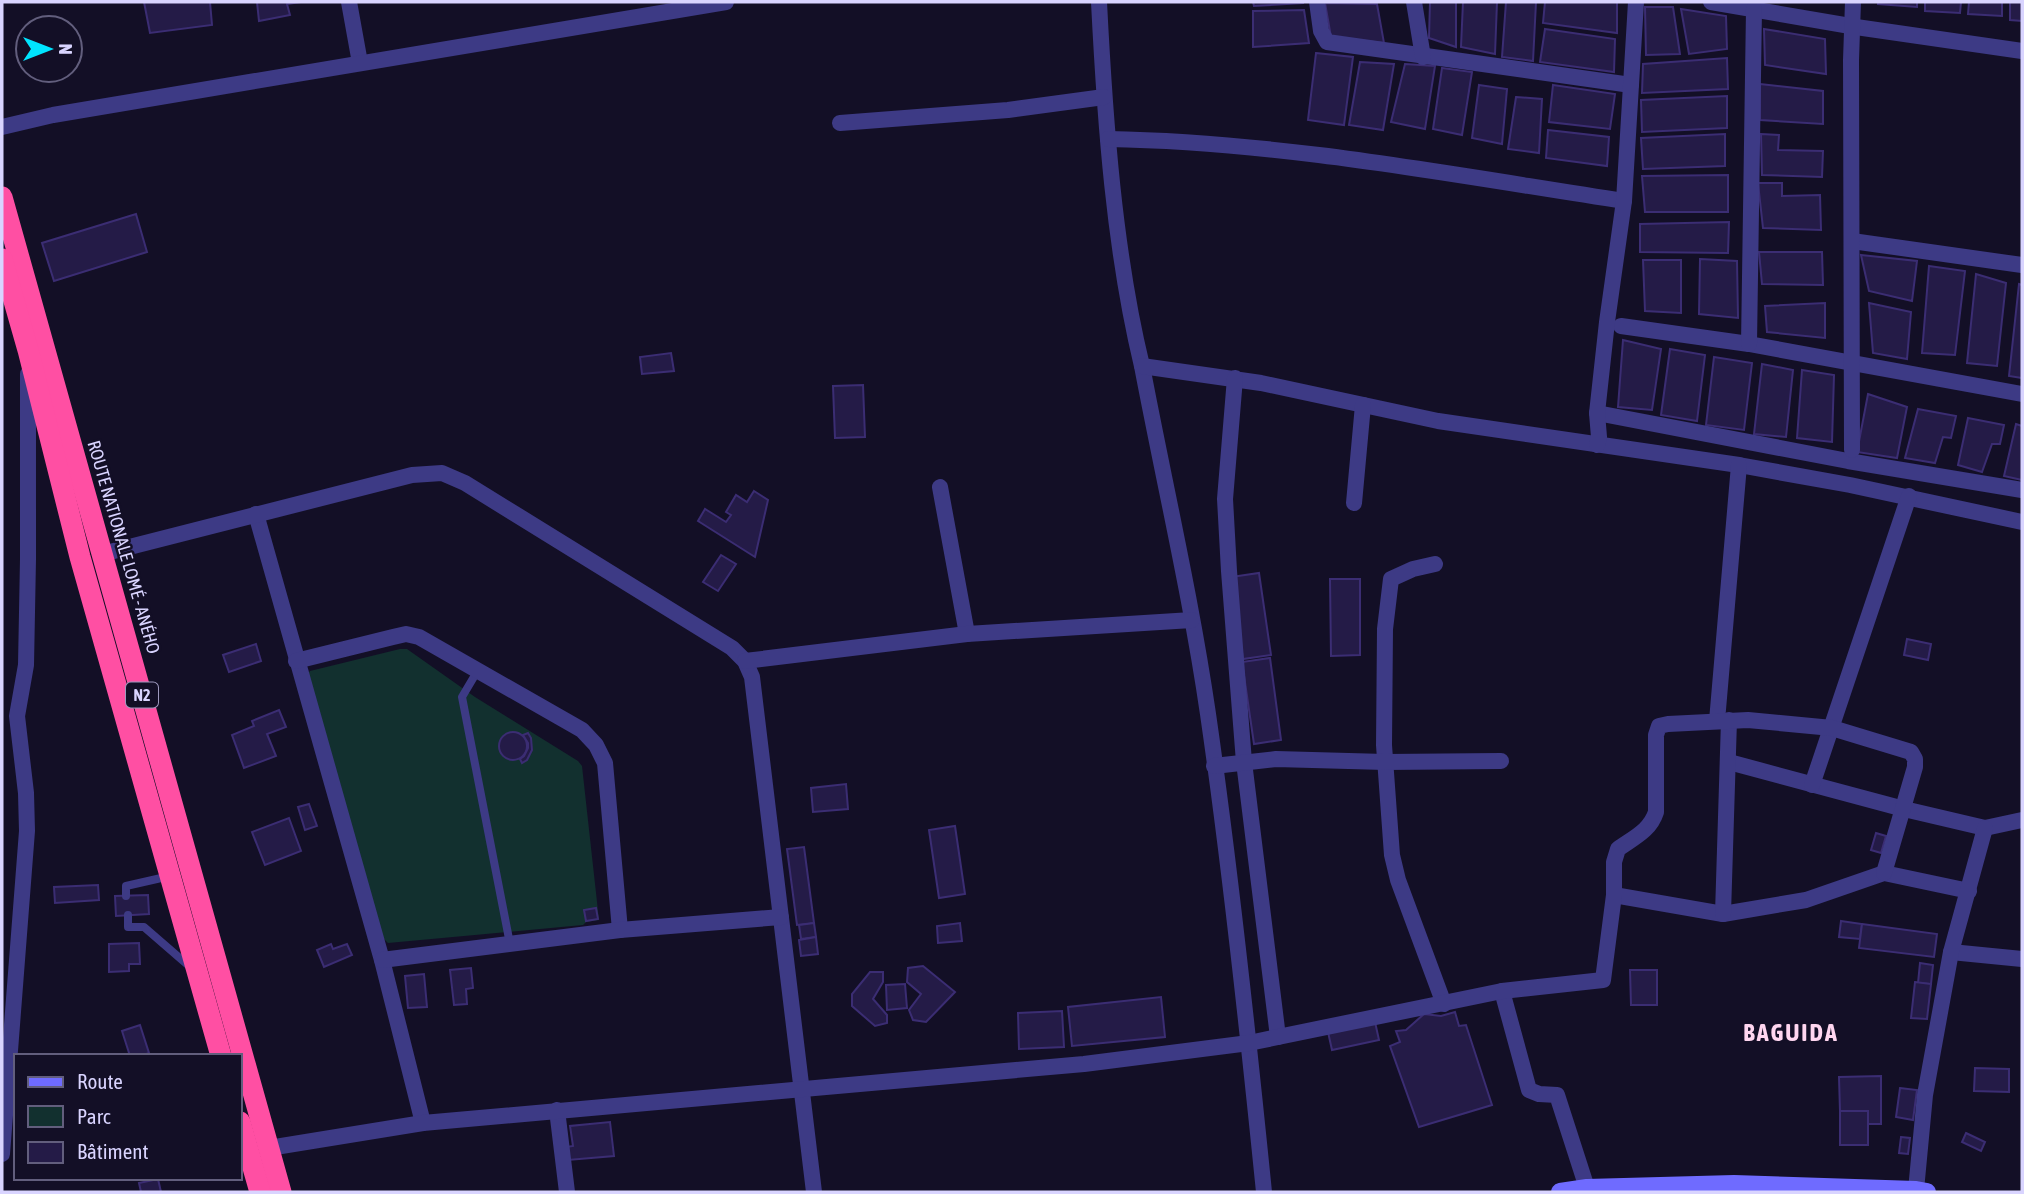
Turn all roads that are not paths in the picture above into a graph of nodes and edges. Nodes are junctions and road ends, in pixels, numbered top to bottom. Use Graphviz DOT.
graph roads {
  1 [pos="349,2"];
  2 [pos="726,2"];
  3 [pos="1099,2"];
  4 [pos="1317,2"];
  5 [pos="1414,2"];
  6 [pos="1636,2"];
  7 [pos="1711,2"];
  8 [pos="1853,2"];
  9 [pos="1754,9"];
  10 [pos="1853,27"];
  11 [pos="2022,51"];
  12 [pos="1423,57"];
  13 [pos="360,63"];
  14 [pos="1631,85"];
  15 [pos="1104,97"];
  16 [pos="840,123"];
  17 [pos="2,127"];
  18 [pos="1108,139"];
  19 [pos="2,197"];
  20 [pos="1624,201"];
  21 [pos="1852,241"];
  22 [pos="2,259"];
  23 [pos="2022,265"];
  24 [pos="1620,326"];
  25 [pos="1749,344"];
  26 [pos="28,350"];
  27 [pos="1852,362"];
  28 [pos="1142,366"];
  29 [pos="1235,378"];
  30 [pos="2022,394"];
  31 [pos="1363,405"];
  32 [pos="1597,413"];
  33 [pos="1597,444"];
  34 [pos="1852,450"];
  35 [pos="1739,465"];
  36 [pos="940,487"];
  37 [pos="2022,490"];
  38 [pos="1909,496"];
  39 [pos="1354,503"];
  40 [pos="256,514"];
  41 [pos="2022,522"];
  42 [pos="102,554"];
  43 [pos="1435,564"];
  44 [pos="1192,620"];
  45 [pos="967,634"];
  46 [pos="296,661"];
  47 [pos="745,661"];
  48 [pos="478,670"];
  49 [pos="10,715"];
  50 [pos="1723,721"];
  51 [pos="1832,728"];
  52 [pos="1501,761"];
  53 [pos="1244,762"];
  54 [pos="1385,762"];
  55 [pos="1729,762"];
  56 [pos="1214,766"];
  57 [pos="1812,785"];
  58 [pos="1903,809"];
  59 [pos="2022,820"];
  60 [pos="1985,828"];
  61 [pos="1884,873"];
  62 [pos="170,876"];
  63 [pos="1969,891"];
  64 [pos="1614,895"];
  65 [pos="126,896"];
  66 [pos="1723,914"];
  67 [pos="128,915"];
  68 [pos="781,917"];
  69 [pos="620,930"];
  70 [pos="510,944"];
  71 [pos="1951,952"];
  72 [pos="2022,959"];
  73 [pos="382,960"];
  74 [pos="197,973"];
  75 [pos="1502,990"];
  76 [pos="1444,1004"];
  77 [pos="1278,1037"];
  78 [pos="1249,1043"];
  79 [pos="220,1054"];
  80 [pos="802,1088"];
  81 [pos="557,1110"];
  82 [pos="424,1123"];
  83 [pos="242,1129"];
  84 [pos="2,1133"];
  85 [pos="269,1148"];
  86 [pos="2,1154"];
  87 [pos="1587,1188"];
  88 [pos="1922,1191"];
  89 [pos="260,1192"];
  90 [pos="281,1192"];
  91 [pos="567,1192"];
  92 [pos="814,1192"];
  93 [pos="1264,1192"];
  94 [pos="1560,1192"];
  1 -- 13 [label="street"];
  2 -- 13 [label="street"];
  3 -- 15 [label="street"];
  4 -- 12 [label="street"];
  5 -- 12 [label="street"];
  6 -- 14 [label="street"];
  7 -- 9 [label="street"];
  8 -- 10 [label="street"];
  9 -- 10 [label="street"];
  9 -- 25 [label="street"];
  10 -- 11 [label="street"];
  10 -- 21 [label="street"];
  12 -- 14 [label="street"];
  13 -- 17 [label="street"];
  14 -- 20 [label="street"];
  15 -- 16 [label="street"];
  15 -- 18 [label="street"];
  18 -- 20 [label="street"];
  18 -- 28 [label="street"];
  19 -- 42 [label="highway, ROUTE NATIONALE LOMÉ - ANÉHO / N2"];
  20 -- 32 [label="street"];
  21 -- 23 [label="street"];
  21 -- 27 [label="street"];
  22 -- 26 [label="highway, N2"];
  24 -- 25 [label="street"];
  25 -- 27 [label="street"];
  26 -- 49 [label="street"];
  26 -- 62 [label="highway, N2"];
  27 -- 30 [label="street"];
  27 -- 34 [label="street"];
  28 -- 29 [label="street"];
  28 -- 44 [label="street"];
  29 -- 31 [label="street"];
  29 -- 53 [label="street"];
  31 -- 33 [label="street"];
  31 -- 39 [label="street"];
  32 -- 33 [label="street"];
  32 -- 37 [label="street"];
  33 -- 35 [label="street"];
  35 -- 38 [label="street"];
  35 -- 50 [label="street"];
  36 -- 45 [label="street"];
  38 -- 41 [label="street"];
  38 -- 51 [label="street"];
  40 -- 42 [label="street"];
  40 -- 46 [label="street"];
  40 -- 47 [label="street"];
  42 -- 85 [label="highway, ROUTE NATIONALE LOMÉ - ANÉHO / N2"];
  43 -- 54 [label="street"];
  44 -- 45 [label="street"];
  44 -- 56 [label="street"];
  45 -- 47 [label="street"];
  46 -- 48 [label="street"];
  46 -- 73 [label="street"];
  47 -- 68 [label="street"];
  48 -- 69 [label="street"];
  48 -- 70 [label="lane"];
  49 -- 84 [label="street"];
  50 -- 51 [label="street"];
  50 -- 55 [label="street"];
  50 -- 64 [label="street"];
  51 -- 57 [label="street"];
  51 -- 58 [label="street"];
  52 -- 54 [label="street"];
  53 -- 54 [label="street"];
  53 -- 56 [label="street"];
  53 -- 77 [label="street"];
  54 -- 76 [label="street"];
  55 -- 57 [label="street"];
  55 -- 66 [label="street"];
  56 -- 78 [label="street"];
  57 -- 58 [label="street"];
  58 -- 60 [label="street"];
  58 -- 61 [label="street"];
  59 -- 60 [label="street"];
  60 -- 63 [label="street"];
  61 -- 63 [label="street"];
  61 -- 66 [label="street"];
  62 -- 65 [label="lane"];
  62 -- 74 [label="highway, N2"];
  63 -- 71 [label="street"];
  64 -- 66 [label="street"];
  64 -- 75 [label="street"];
  67 -- 74 [label="lane"];
  68 -- 69 [label="street"];
  68 -- 80 [label="street"];
  69 -- 70 [label="street"];
  70 -- 73 [label="street"];
  71 -- 72 [label="street"];
  71 -- 88 [label="street"];
  73 -- 82 [label="street"];
  74 -- 79 [label="highway, N2"];
  75 -- 76 [label="street"];
  75 -- 87 [label="street"];
  76 -- 77 [label="street"];
  77 -- 78 [label="street"];
  78 -- 80 [label="street"];
  78 -- 93 [label="street"];
  80 -- 81 [label="street"];
  80 -- 92 [label="street"];
  81 -- 82 [label="street"];
  81 -- 91 [label="street"];
  82 -- 85 [label="street"];
  83 -- 89 [label="highway"];
  84 -- 86 [label="street"];
  85 -- 90 [label="highway, ROUTE NATIONALE LOMÉ - ANÉHO / N2"];
  87 -- 88 [label="street"];
  87 -- 94 [label="street"];
}
